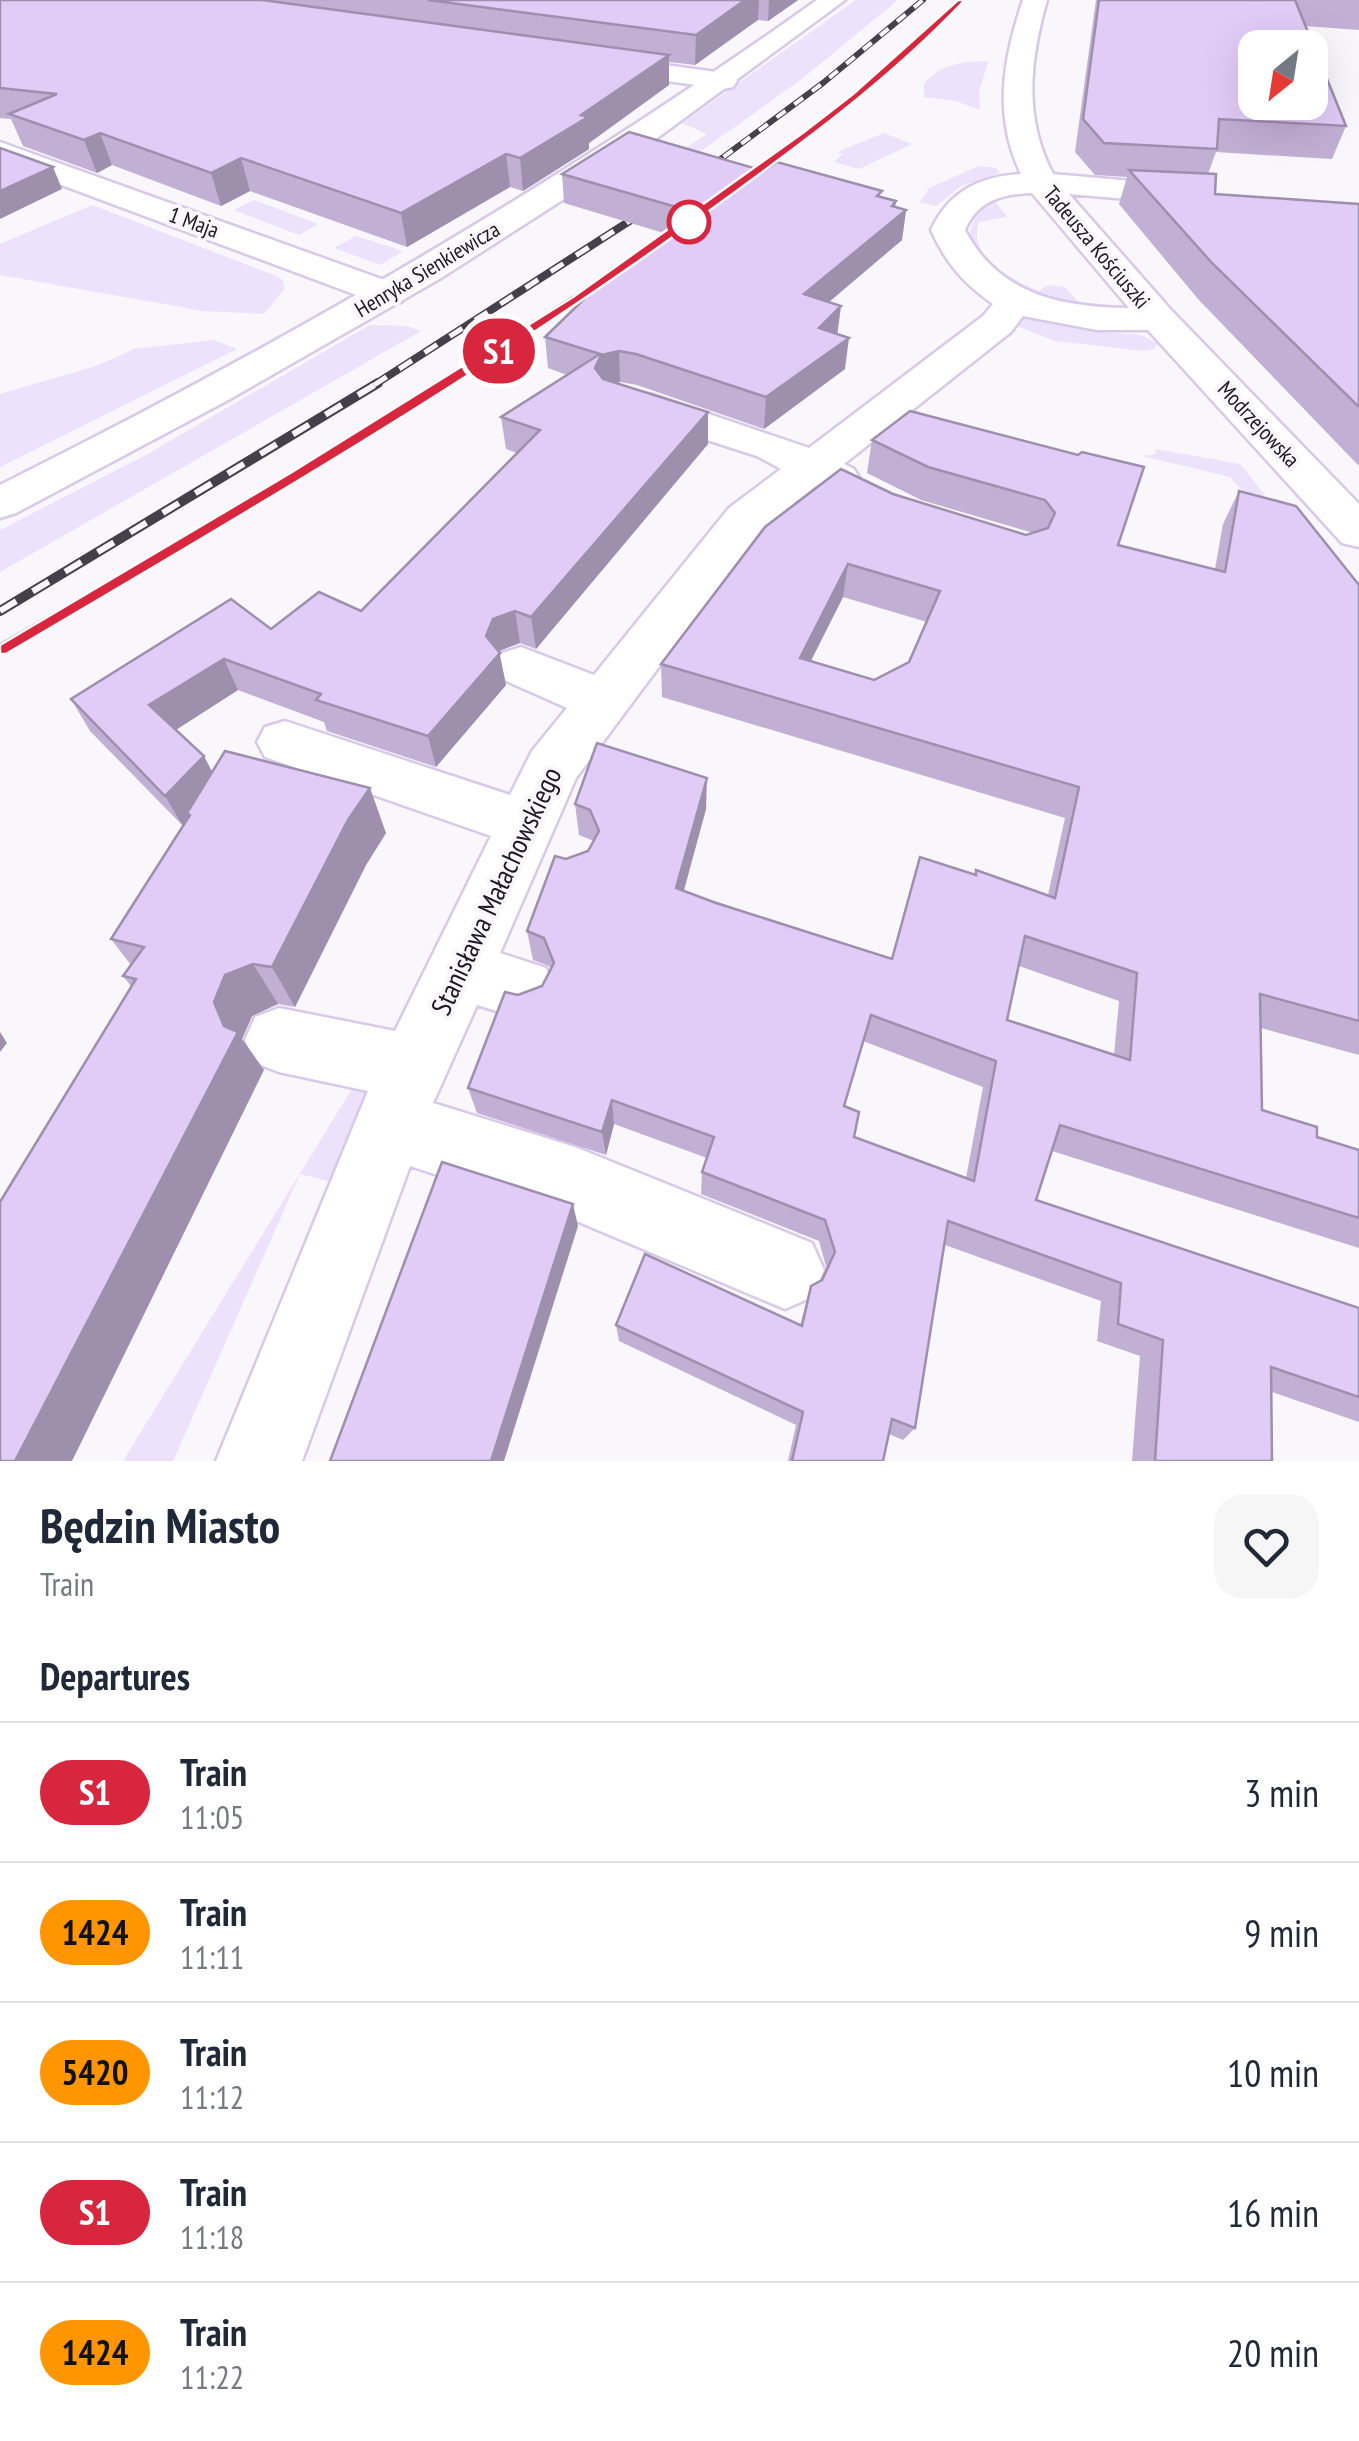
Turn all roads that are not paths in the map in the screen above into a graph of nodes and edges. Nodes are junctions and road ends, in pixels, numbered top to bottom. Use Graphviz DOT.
graph roads {
  1 [pos="833,0"];
  2 [pos="1035,0"];
  3 [pos="560,58"];
  4 [pos="723,81"];
  5 [pos="0,151"];
  6 [pos="1043,185"];
  7 [pos="1220,196"];
  8 [pos="388,294"];
  9 [pos="1015,301"];
  10 [pos="1158,318"];
  11 [pos="987,332"];
  12 [pos="1195,356"];
  13 [pos="621,398"];
  14 [pos="811,464"];
  15 [pos="869,496"];
  16 [pos="0,504"];
  17 [pos="1359,532"];
  18 [pos="521,666"];
  19 [pos="603,700"];
  20 [pos="285,742"];
  21 [pos="536,843"];
  22 [pos="279,1040"];
  23 [pos="400,1095"];
  24 [pos="785,1270"];
  25 [pos="259,1461"];
  1 -- 4 [label="street, Henryka Sienkiewicza"];
  2 -- 6 [label="street, Tadeusza Kościuszki"];
  3 -- 4 [label="street"];
  4 -- 8 [label="street, Henryka Sienkiewicza"];
  5 -- 8 [label="street, 1 Maja"];
  6 -- 7 [label="street"];
  6 -- 9 [label="street"];
  6 -- 10 [label="street, Tadeusza Kościuszki"];
  8 -- 16 [label="street, Henryka Sienkiewicza"];
  9 -- 10 [label="street"];
  9 -- 11 [label="street, Stanisława Małachowskiego"];
  10 -- 12 [label="street, Modrzejowska"];
  11 -- 12 [label="street"];
  11 -- 14 [label="street, Stanisława Małachowskiego"];
  12 -- 17 [label="street, Modrzejowska"];
  13 -- 14 [label="street"];
  14 -- 15 [label="street"];
  14 -- 19 [label="street, Stanisława Małachowskiego"];
  18 -- 19 [label="street"];
  19 -- 21 [label="street, Stanisława Małachowskiego"];
  20 -- 21 [label="street"];
  21 -- 23 [label="street, Stanisława Małachowskiego"];
  22 -- 23 [label="street"];
  23 -- 24 [label="street"];
  23 -- 25 [label="street, Stanisława Małachowskiego"];
}
